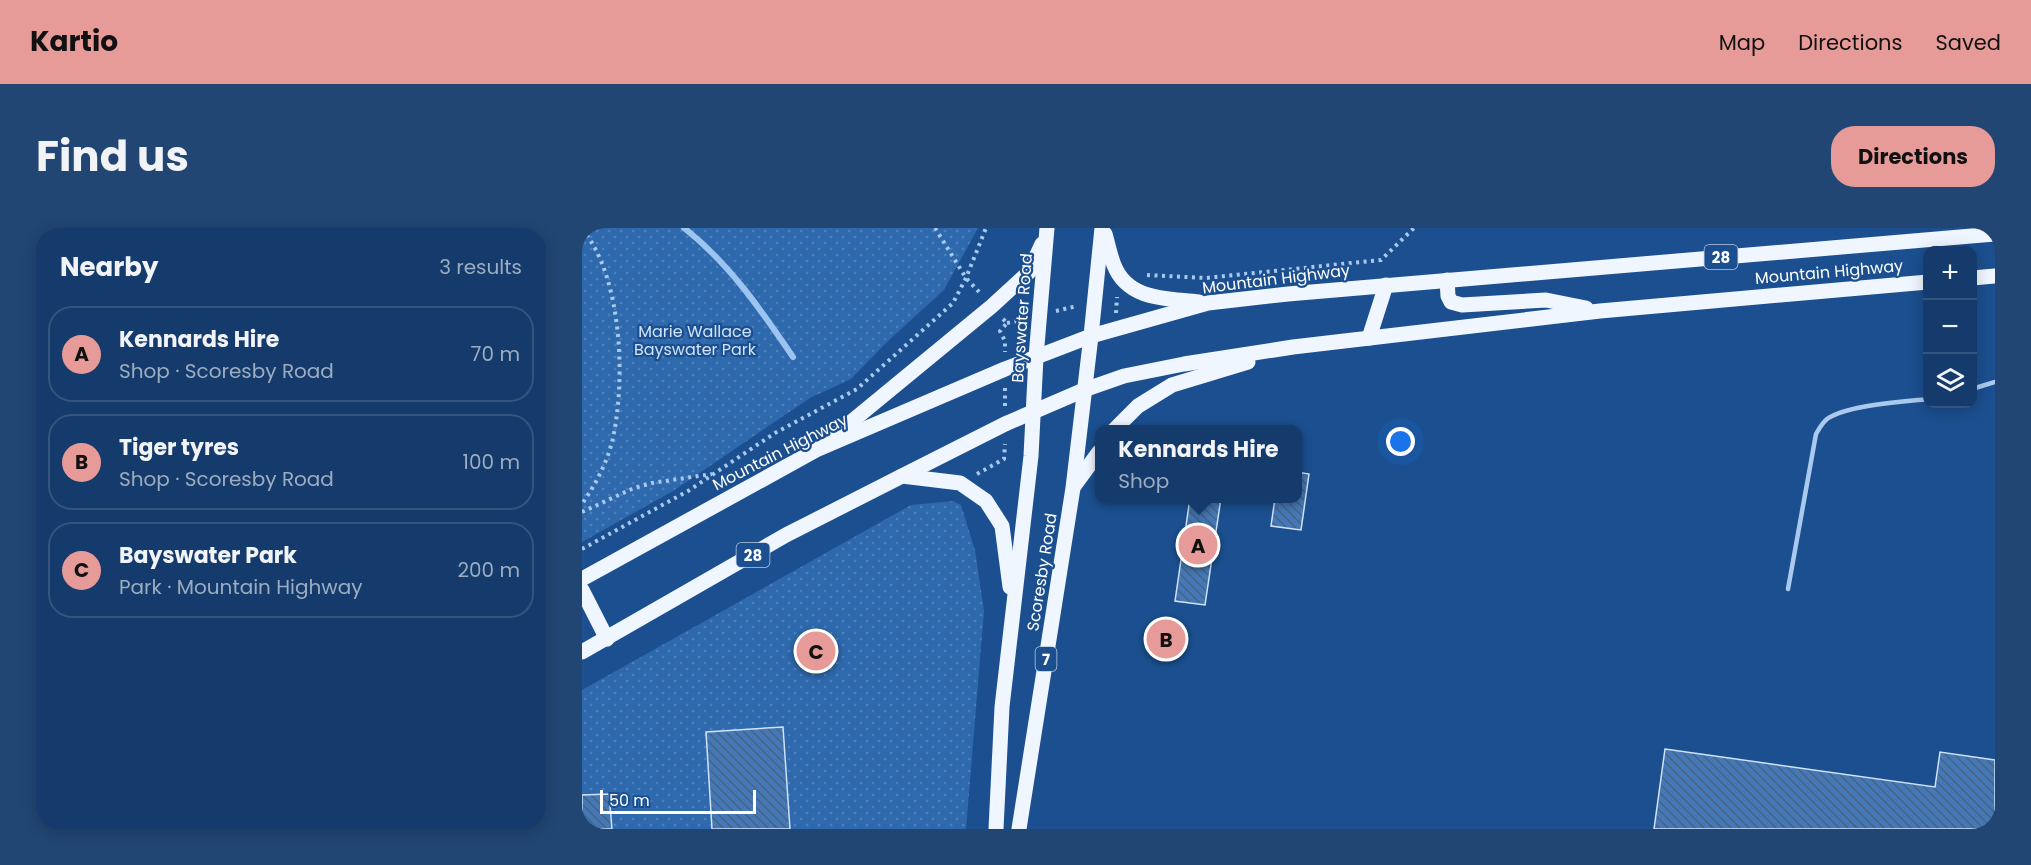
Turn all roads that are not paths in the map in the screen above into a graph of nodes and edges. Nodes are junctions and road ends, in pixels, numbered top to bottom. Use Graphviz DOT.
graph roads {
  1 [pos="1102,228"];
  2 [pos="1047,231"];
  3 [pos="1995,234"];
  4 [pos="1995,276"];
  5 [pos="1977,278"];
  6 [pos="1447,280"];
  7 [pos="1923,282"];
  8 [pos="1386,285"];
  9 [pos="1208,303"];
  10 [pos="1600,311"];
  11 [pos="1091,336"];
  12 [pos="1370,338"];
  13 [pos="1293,347"];
  14 [pos="1036,357"];
  15 [pos="1995,382"];
  16 [pos="1977,387"];
  17 [pos="1084,390"];
  18 [pos="1923,400"];
  19 [pos="1034,411"];
  20 [pos="1118,425"];
  21 [pos="818,449"];
  22 [pos="1095,458"];
  23 [pos="902,476"];
  24 [pos="1073,488"];
  25 [pos="582,579"];
  26 [pos="1788,588"];
  27 [pos="582,590"];
  28 [pos="1013,608"];
  29 [pos="607,639"];
  30 [pos="582,652"];
  31 [pos="996,829"];
  32 [pos="1019,829"];
  1 -- 9 [label="main road"];
  1 -- 11 [label="main road, 7"];
  2 -- 14 [label="main road, Bayswater Road"];
  2 -- 21 [label="main road"];
  3 -- 6 [label="main road, Mountain Highway / 28"];
  4 -- 5 [label="main road"];
  6 -- 8 [label="main road, Mountain Highway / 28"];
  6 -- 10 [label="main road"];
  7 -- 10 [label="main road, Mountain Highway / 28"];
  8 -- 9 [label="main road, Mountain Highway / 28"];
  8 -- 12 [label="main road"];
  9 -- 11 [label="main road, Mountain Highway / 28"];
  10 -- 12 [label="main road, Mountain Highway / 28"];
  11 -- 14 [label="main road, Mountain Highway / 28"];
  11 -- 17 [label="main road, 7"];
  12 -- 13 [label="main road, Mountain Highway / 28"];
  13 -- 17 [label="main road, Mountain Highway / 28"];
  13 -- 20 [label="main road"];
  14 -- 19 [label="main road, Bayswater Road"];
  14 -- 21 [label="main road, Mountain Highway / 28"];
  15 -- 16 [label="lane"];
  17 -- 19 [label="main road, Mountain Highway / 28"];
  17 -- 24 [label="main road, Scoresby Road / 7"];
  18 -- 26 [label="lane"];
  19 -- 23 [label="main road, Mountain Highway / 28"];
  19 -- 28 [label="main road, Scoresby Road"];
  21 -- 25 [label="main road, Mountain Highway / 28"];
  22 -- 24 [label="main road"];
  23 -- 28 [label="main road"];
  23 -- 29 [label="main road, Mountain Highway / 28"];
  24 -- 32 [label="main road, Scoresby Road / 7"];
  27 -- 29 [label="main road"];
  28 -- 31 [label="main road, Scoresby Road"];
  29 -- 30 [label="main road, Mountain Highway / 28"];
}
